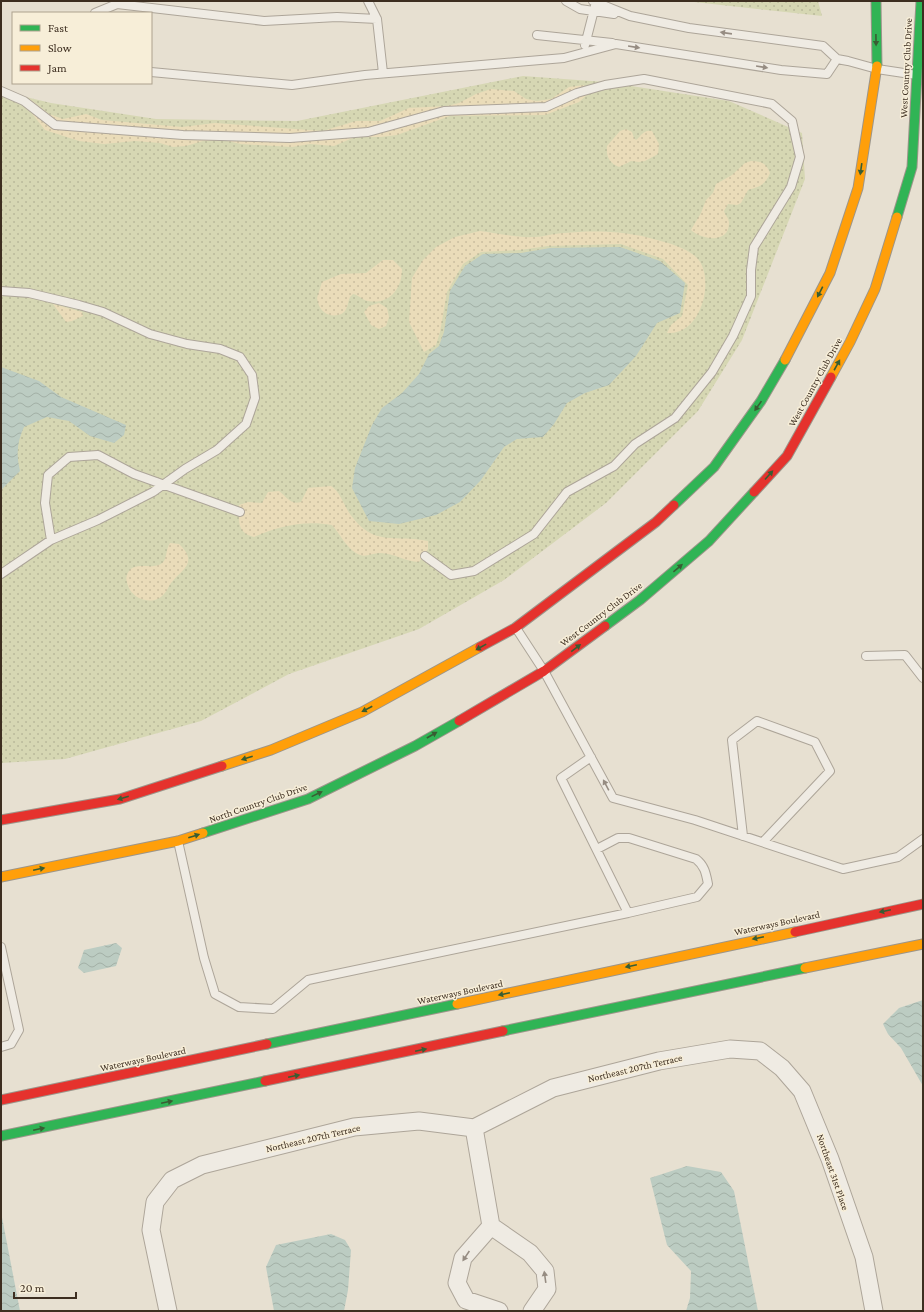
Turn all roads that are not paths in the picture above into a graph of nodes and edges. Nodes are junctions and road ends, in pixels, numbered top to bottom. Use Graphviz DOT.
graph roads {
  1 [pos="368,1"];
  2 [pos="566,1"];
  3 [pos="876,1"];
  4 [pos="922,1"];
  5 [pos="594,5"];
  6 [pos="97,12"];
  7 [pos="377,19"];
  8 [pos="537,35"];
  9 [pos="586,40"];
  10 [pos="616,44"];
  11 [pos="582,53"];
  12 [pos="837,59"];
  13 [pos="877,69"];
  14 [pos="152,72"];
  15 [pos="383,73"];
  16 [pos="920,76"];
  17 [pos="1,91"];
  18 [pos="1,291"];
  19 [pos="164,484"];
  20 [pos="240,512"];
  21 [pos="51,540"];
  22 [pos="425,556"];
  23 [pos="1,574"];
  24 [pos="515,628"];
  25 [pos="866,656"];
  26 [pos="544,671"];
  27 [pos="923,678"];
  28 [pos="591,757"];
  29 [pos="1,820"];
  30 [pos="743,836"];
  31 [pos="923,839"];
  32 [pos="178,841"];
  33 [pos="763,842"];
  34 [pos="596,849"];
  35 [pos="1,877"];
  36 [pos="923,904"];
  37 [pos="628,913"];
  38 [pos="923,944"];
  39 [pos="1,947"];
  40 [pos="1,1047"];
  41 [pos="760,1051"];
  42 [pos="1,1100"];
  43 [pos="474,1128"];
  44 [pos="1,1136"];
  45 [pos="491,1226"];
  46 [pos="168,1311"];
  47 [pos="499,1311"];
  48 [pos="532,1311"];
  49 [pos="874,1311"];
  1 -- 7 [label="lane"];
  2 -- 5 [label="lane"];
  3 -- 13 [label="street, one-way"];
  4 -- 16 [label="street, West Country Club Drive"];
  5 -- 9 [label="lane"];
  12 -- 5 [label="lane, one-way"];
  6 -- 7 [label="lane"];
  7 -- 15 [label="lane"];
  8 -- 9 [label="lane"];
  9 -- 10 [label="lane"];
  9 -- 11 [label="lane"];
  10 -- 11 [label="lane"];
  10 -- 12 [label="lane, one-way"];
  11 -- 15 [label="lane"];
  12 -- 13 [label="lane"];
  13 -- 16 [label="lane"];
  13 -- 24 [label="street, one-way"];
  14 -- 15 [label="lane"];
  26 -- 16 [label="street, West Country Club Drive, one-way"];
  17 -- 22 [label="lane"];
  18 -- 19 [label="lane"];
  19 -- 20 [label="lane"];
  19 -- 21 [label="lane"];
  19 -- 21 [label="lane"];
  21 -- 23 [label="lane"];
  24 -- 26 [label="lane"];
  24 -- 29 [label="street, one-way"];
  25 -- 27 [label="lane"];
  26 -- 28 [label="lane"];
  32 -- 26 [label="street, North Country Club Drive, one-way"];
  30 -- 28 [label="lane, one-way"];
  28 -- 34 [label="lane"];
  30 -- 33 [label="lane"];
  30 -- 33 [label="lane"];
  31 -- 33 [label="lane"];
  35 -- 32 [label="street, North Country Club Drive, one-way"];
  32 -- 37 [label="lane"];
  34 -- 37 [label="lane"];
  34 -- 37 [label="lane"];
  36 -- 42 [label="street, Waterways Boulevard, one-way"];
  44 -- 38 [label="street, one-way"];
  39 -- 40 [label="lane"];
  41 -- 43 [label="street, Northeast 207th Terrace"];
  41 -- 49 [label="street, Northeast 31st Place"];
  43 -- 45 [label="street"];
  43 -- 46 [label="street, Northeast 207th Terrace"];
  45 -- 47 [label="street, one-way"];
  48 -- 45 [label="street, one-way"];
}
